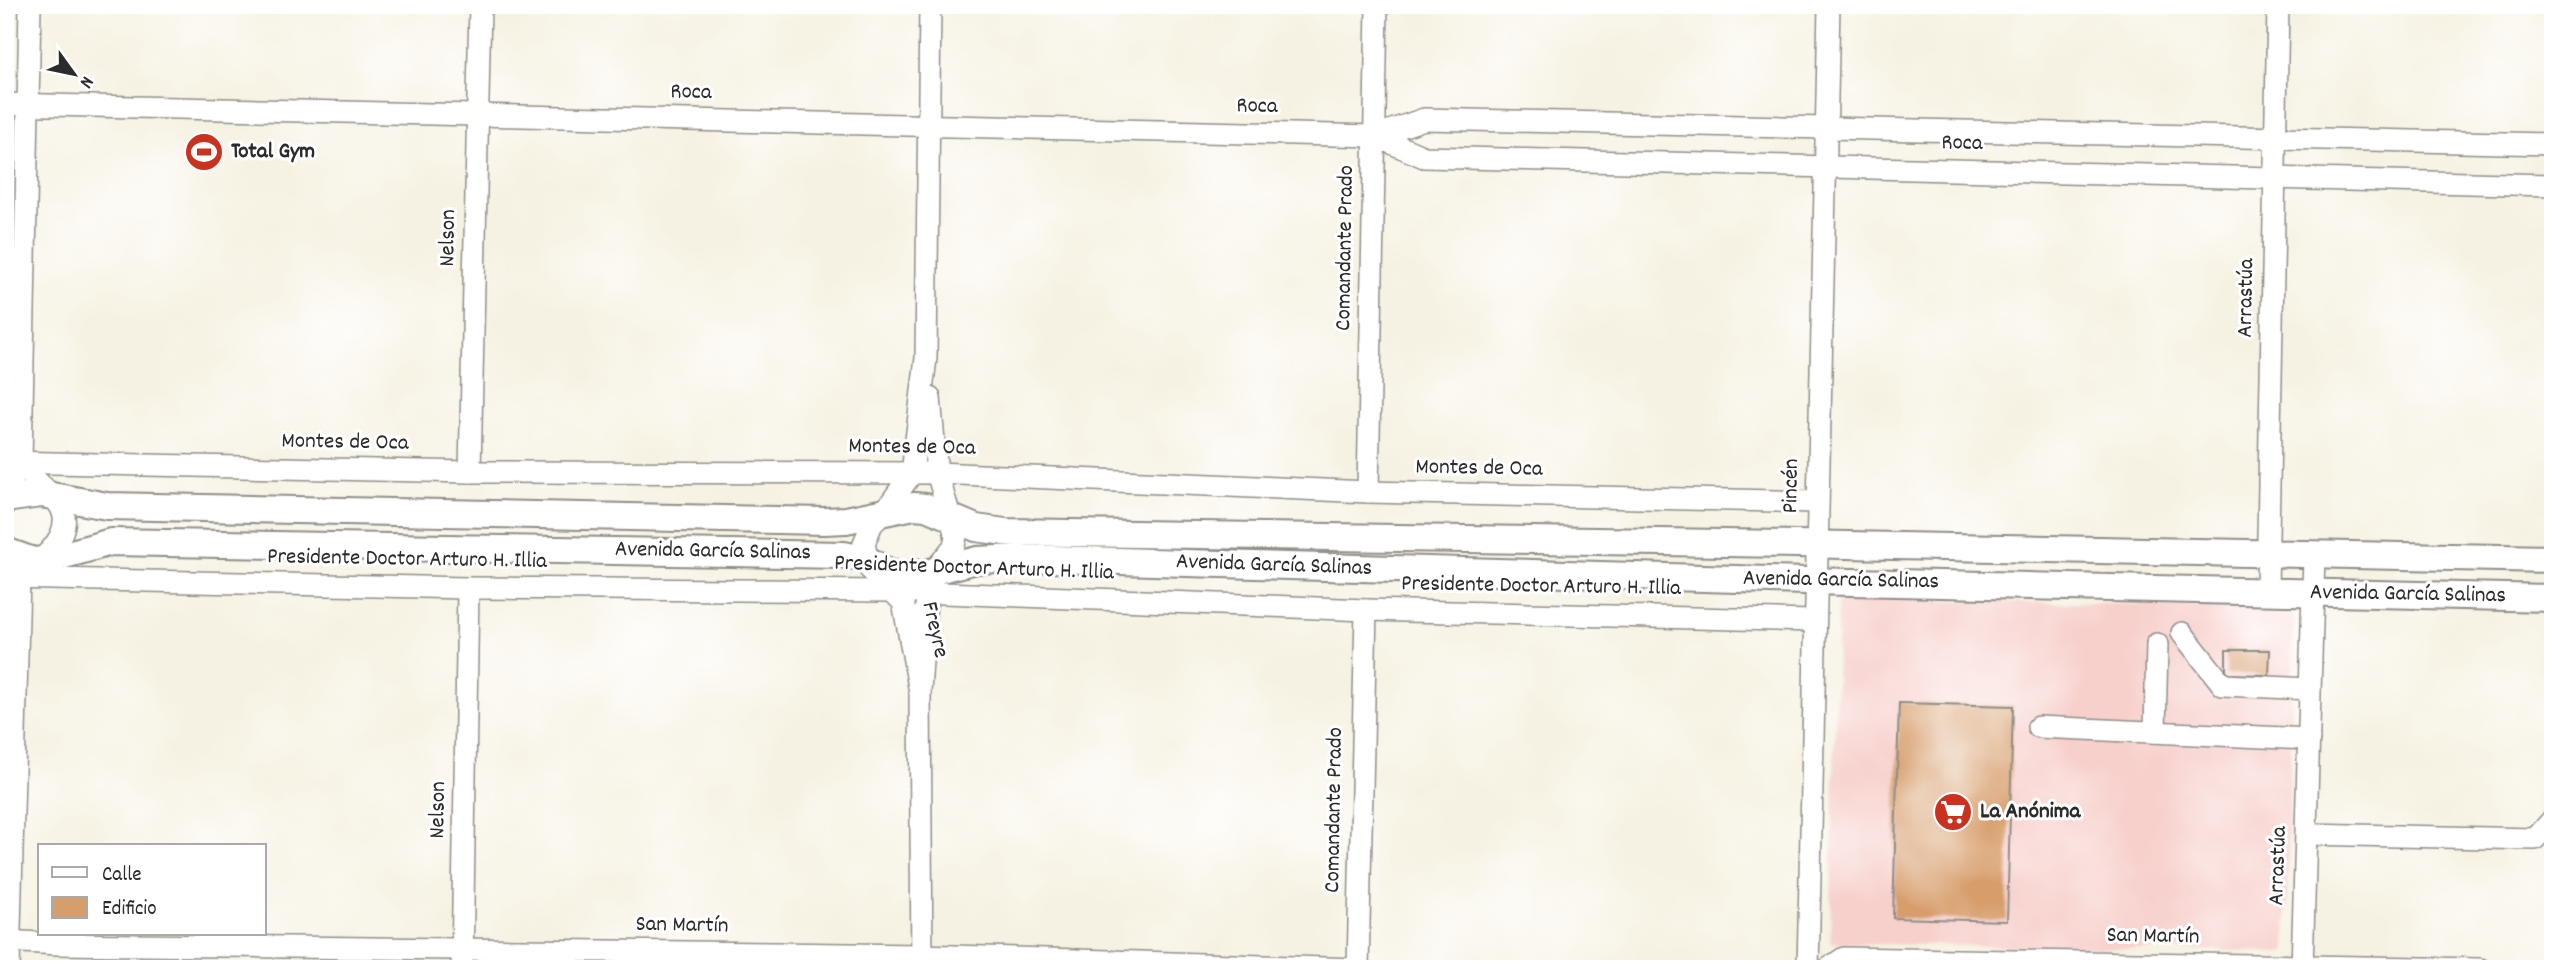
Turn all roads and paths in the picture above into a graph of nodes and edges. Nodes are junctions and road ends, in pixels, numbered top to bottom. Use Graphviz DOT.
graph roads {
  1 [pos="30,5"];
  2 [pos="480,5"];
  3 [pos="930,5"];
  4 [pos="1377,5"];
  5 [pos="1829,5"];
  6 [pos="2278,5"];
  7 [pos="5,104"];
  8 [pos="28,104"];
  9 [pos="478,115"];
  10 [pos="929,125"];
  11 [pos="1826,127"];
  12 [pos="1375,136"];
  13 [pos="2276,137"];
  14 [pos="2553,144"];
  15 [pos="1825,167"];
  16 [pos="2275,178"];
  17 [pos="2553,185"];
  18 [pos="926,358"];
  19 [pos="13,462"];
  20 [pos="470,472"];
  21 [pos="912,473"];
  22 [pos="937,474"];
  23 [pos="5,488"];
  24 [pos="1368,492"];
  25 [pos="50,495"];
  26 [pos="5,499"];
  27 [pos="1818,502"];
  28 [pos="885,511"];
  29 [pos="953,520"];
  30 [pos="1817,544"];
  31 [pos="5,551"];
  32 [pos="2268,554"];
  33 [pos="2314,555"];
  34 [pos="866,559"];
  35 [pos="2553,559"];
  36 [pos="5,560"];
  37 [pos="40,560"];
  38 [pos="12,578"];
  39 [pos="931,581"];
  40 [pos="1816,581"];
  41 [pos="468,588"];
  42 [pos="894,591"];
  43 [pos="2267,592"];
  44 [pos="2313,593"];
  45 [pos="2553,598"];
  46 [pos="1366,610"];
  47 [pos="1815,621"];
  48 [pos="2182,633"];
  49 [pos="2157,644"];
  50 [pos="2310,689"];
  51 [pos="920,692"];
  52 [pos="2038,727"];
  53 [pos="2155,732"];
  54 [pos="2309,739"];
  55 [pos="2553,820"];
  56 [pos="2306,834"];
  57 [pos="8,941"];
  58 [pos="463,959"];
  59 [pos="922,962"];
  60 [pos="2302,967"];
  61 [pos="9,969"];
  62 [pos="1358,969"];
  63 [pos="1808,969"];
  64 [pos="1828,969"];
  65 [pos="2480,969"];
  1 -- 8 [label="street"];
  2 -- 9 [label="street, Nelson"];
  3 -- 10 [label="street, Freyre"];
  4 -- 12 [label="street, Comandante Prado"];
  5 -- 11 [label="street, Pincén"];
  6 -- 13 [label="street, Arrastúa"];
  7 -- 8 [label="street, Roca"];
  8 -- 9 [label="street, Roca"];
  8 -- 19 [label="street"];
  9 -- 10 [label="street, Roca"];
  9 -- 20 [label="street, Nelson"];
  10 -- 12 [label="street, Roca"];
  10 -- 18 [label="street, Freyre"];
  11 -- 12 [label="street, Roca"];
  11 -- 13 [label="street, Roca"];
  11 -- 15 [label="street, Pincén"];
  12 -- 15 [label="street, Roca"];
  12 -- 24 [label="street, Comandante Prado"];
  13 -- 14 [label="street, Roca"];
  13 -- 16 [label="street, Arrastúa"];
  15 -- 16 [label="street, Roca"];
  15 -- 27 [label="street, Pincén"];
  16 -- 17 [label="street, Roca"];
  16 -- 32 [label="street, Arrastúa"];
  18 -- 21 [label="street, Freyre"];
  18 -- 22 [label="street, Freyre"];
  19 -- 20 [label="street, Montes de Oca"];
  19 -- 23 [label="street"];
  19 -- 25 [label="street"];
  20 -- 21 [label="street, Montes de Oca"];
  21 -- 22 [label="street, Montes de Oca"];
  21 -- 28 [label="street, Freyre"];
  22 -- 24 [label="street, Montes de Oca"];
  22 -- 29 [label="street, Freyre"];
  24 -- 27 [label="street, Montes de Oca"];
  25 -- 26 [label="main road, Avenida García Salinas"];
  25 -- 28 [label="main road, Avenida García Salinas"];
  25 -- 37 [label="street"];
  27 -- 30 [label="street, Pincén"];
  28 -- 29 [label="main road, Avenida García Salinas"];
  28 -- 34 [label="street, Freyre"];
  29 -- 30 [label="main road, Avenida García Salinas"];
  29 -- 39 [label="street, Freyre"];
  30 -- 32 [label="main road, Avenida García Salinas"];
  30 -- 40 [label="street, Pincén"];
  31 -- 37 [label="main road, Avenida García Salinas"];
  32 -- 33 [label="main road, Avenida García Salinas"];
  32 -- 43 [label="street, Arrastúa"];
  33 -- 35 [label="main road, Avenida García Salinas"];
  33 -- 44 [label="street, Arrastúa"];
  34 -- 37 [label="main road, Avenida García Salinas"];
  34 -- 39 [label="main road, Avenida García Salinas"];
  34 -- 42 [label="street, Freyre"];
  36 -- 38 [label="street"];
  37 -- 38 [label="street"];
  38 -- 41 [label="street, Presidente Doctor Arturo H. Illia"];
  38 -- 57 [label="street"];
  39 -- 40 [label="main road, Avenida García Salinas"];
  39 -- 42 [label="street, Presidente Doctor Arturo H. Illia"];
  39 -- 46 [label="street, Presidente Doctor Arturo H. Illia"];
  39 -- 51 [label="street, Freyre"];
  40 -- 43 [label="main road, Avenida García Salinas"];
  40 -- 47 [label="street, Pincén"];
  41 -- 42 [label="street, Presidente Doctor Arturo H. Illia"];
  41 -- 58 [label="street, Nelson"];
  42 -- 51 [label="street, Freyre"];
  43 -- 44 [label="main road, Avenida García Salinas"];
  44 -- 45 [label="main road, Avenida García Salinas"];
  44 -- 50 [label="street, Arrastúa"];
  46 -- 47 [label="street, Presidente Doctor Arturo H. Illia"];
  46 -- 62 [label="street, Comandante Prado"];
  47 -- 63 [label="street, Pincén"];
  48 -- 50 [label="street"];
  49 -- 53 [label="street"];
  50 -- 54 [label="street, Arrastúa"];
  51 -- 59 [label="street, Freyre"];
  52 -- 53 [label="street"];
  53 -- 54 [label="street"];
  54 -- 56 [label="street, Arrastúa"];
  55 -- 56 [label="street"];
  56 -- 60 [label="street, Arrastúa"];
  57 -- 58 [label="street, San Martín"];
  57 -- 61 [label="street"];
  58 -- 59 [label="street, San Martín"];
  59 -- 62 [label="street, San Martín"];
  60 -- 64 [label="street, San Martín"];
  60 -- 65 [label="street, San Martín"];
}
